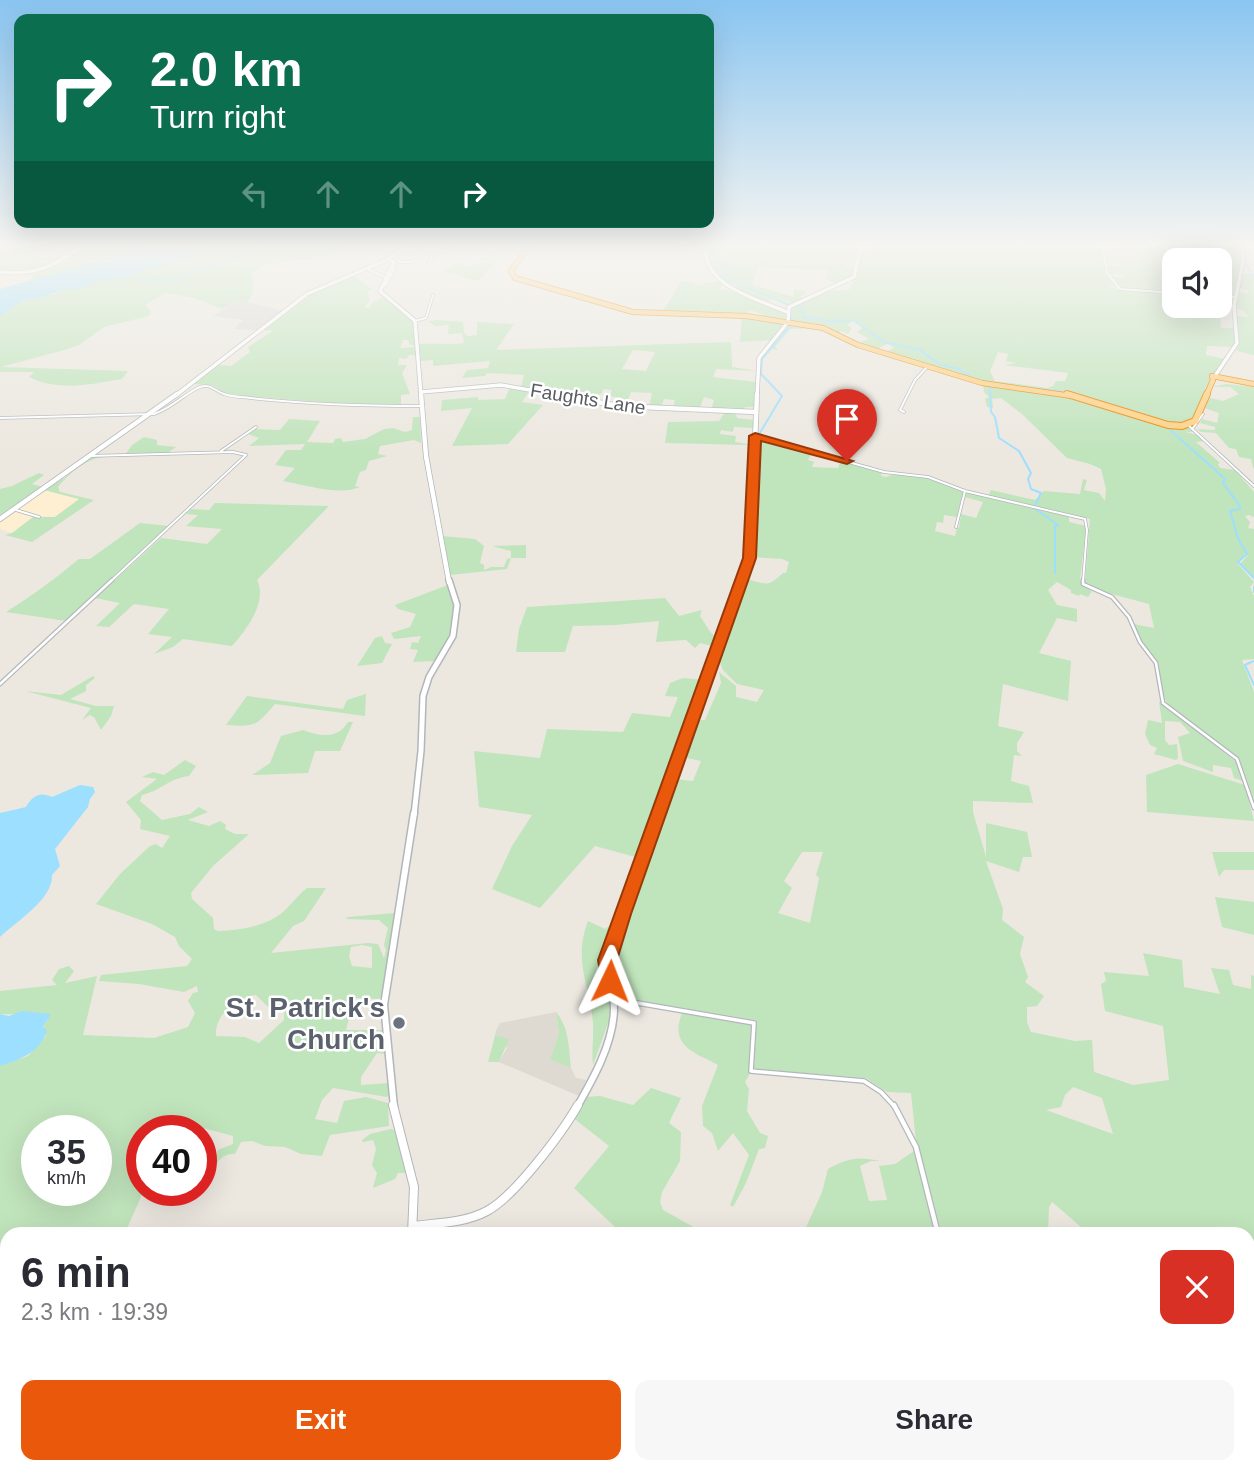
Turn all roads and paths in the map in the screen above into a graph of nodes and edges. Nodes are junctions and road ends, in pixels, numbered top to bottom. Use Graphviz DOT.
graph roads {
  1 [pos="278,316"];
  2 [pos="409,316"];
  3 [pos="427,316"];
  4 [pos="739,316"];
  5 [pos="787,316"];
  6 [pos="1236,316"];
  7 [pos="415,321"];
  8 [pos="788,322"];
  9 [pos="418,354"];
  10 [pos="928,366"];
  11 [pos="1217,378"];
  12 [pos="1254,384"];
  13 [pos="421,392"];
  14 [pos="421,407"];
  15 [pos="756,412"];
  16 [pos="904,412"];
  17 [pos="150,413"];
  18 [pos="1203,414"];
  19 [pos="0,418"];
  20 [pos="1191,426"];
  21 [pos="256,427"];
  22 [pos="755,436"];
  23 [pos="220,452"];
  24 [pos="88,456"];
  25 [pos="1254,486"];
  26 [pos="965,491"];
  27 [pos="13,510"];
  28 [pos="2,517"];
  29 [pos="39,517"];
  30 [pos="956,527"];
  31 [pos="0,684"];
  32 [pos="1254,807"];
  33 [pos="614,999"];
  34 [pos="413,1227"];
  35 [pos="425,1227"];
  36 [pos="936,1227"];
  1 -- 17 [label="street"];
  2 -- 7 [label="street"];
  3 -- 7 [label="street"];
  4 -- 8 [label="highway"];
  5 -- 8 [label="street"];
  6 -- 11 [label="street"];
  7 -- 9 [label="street"];
  8 -- 10 [label="highway"];
  8 -- 15 [label="street"];
  9 -- 13 [label="main road"];
  10 -- 16 [label="street"];
  10 -- 20 [label="highway"];
  11 -- 12 [label="highway"];
  11 -- 20 [label="highway"];
  13 -- 14 [label="main road"];
  13 -- 15 [label="street, Faughts Lane"];
  14 -- 17 [label="street"];
  14 -- 34 [label="main road"];
  15 -- 22 [label="street"];
  17 -- 19 [label="street"];
  17 -- 24 [label="street"];
  18 -- 20 [label="street"];
  20 -- 25 [label="street"];
  21 -- 23 [label="street"];
  22 -- 26 [label="street"];
  22 -- 33 [label="street"];
  23 -- 24 [label="street"];
  23 -- 31 [label="street"];
  24 -- 27 [label="street"];
  26 -- 30 [label="street"];
  26 -- 32 [label="street"];
  27 -- 28 [label="street"];
  27 -- 29 [label="street"];
  33 -- 35 [label="street"];
  33 -- 36 [label="street"];
}
